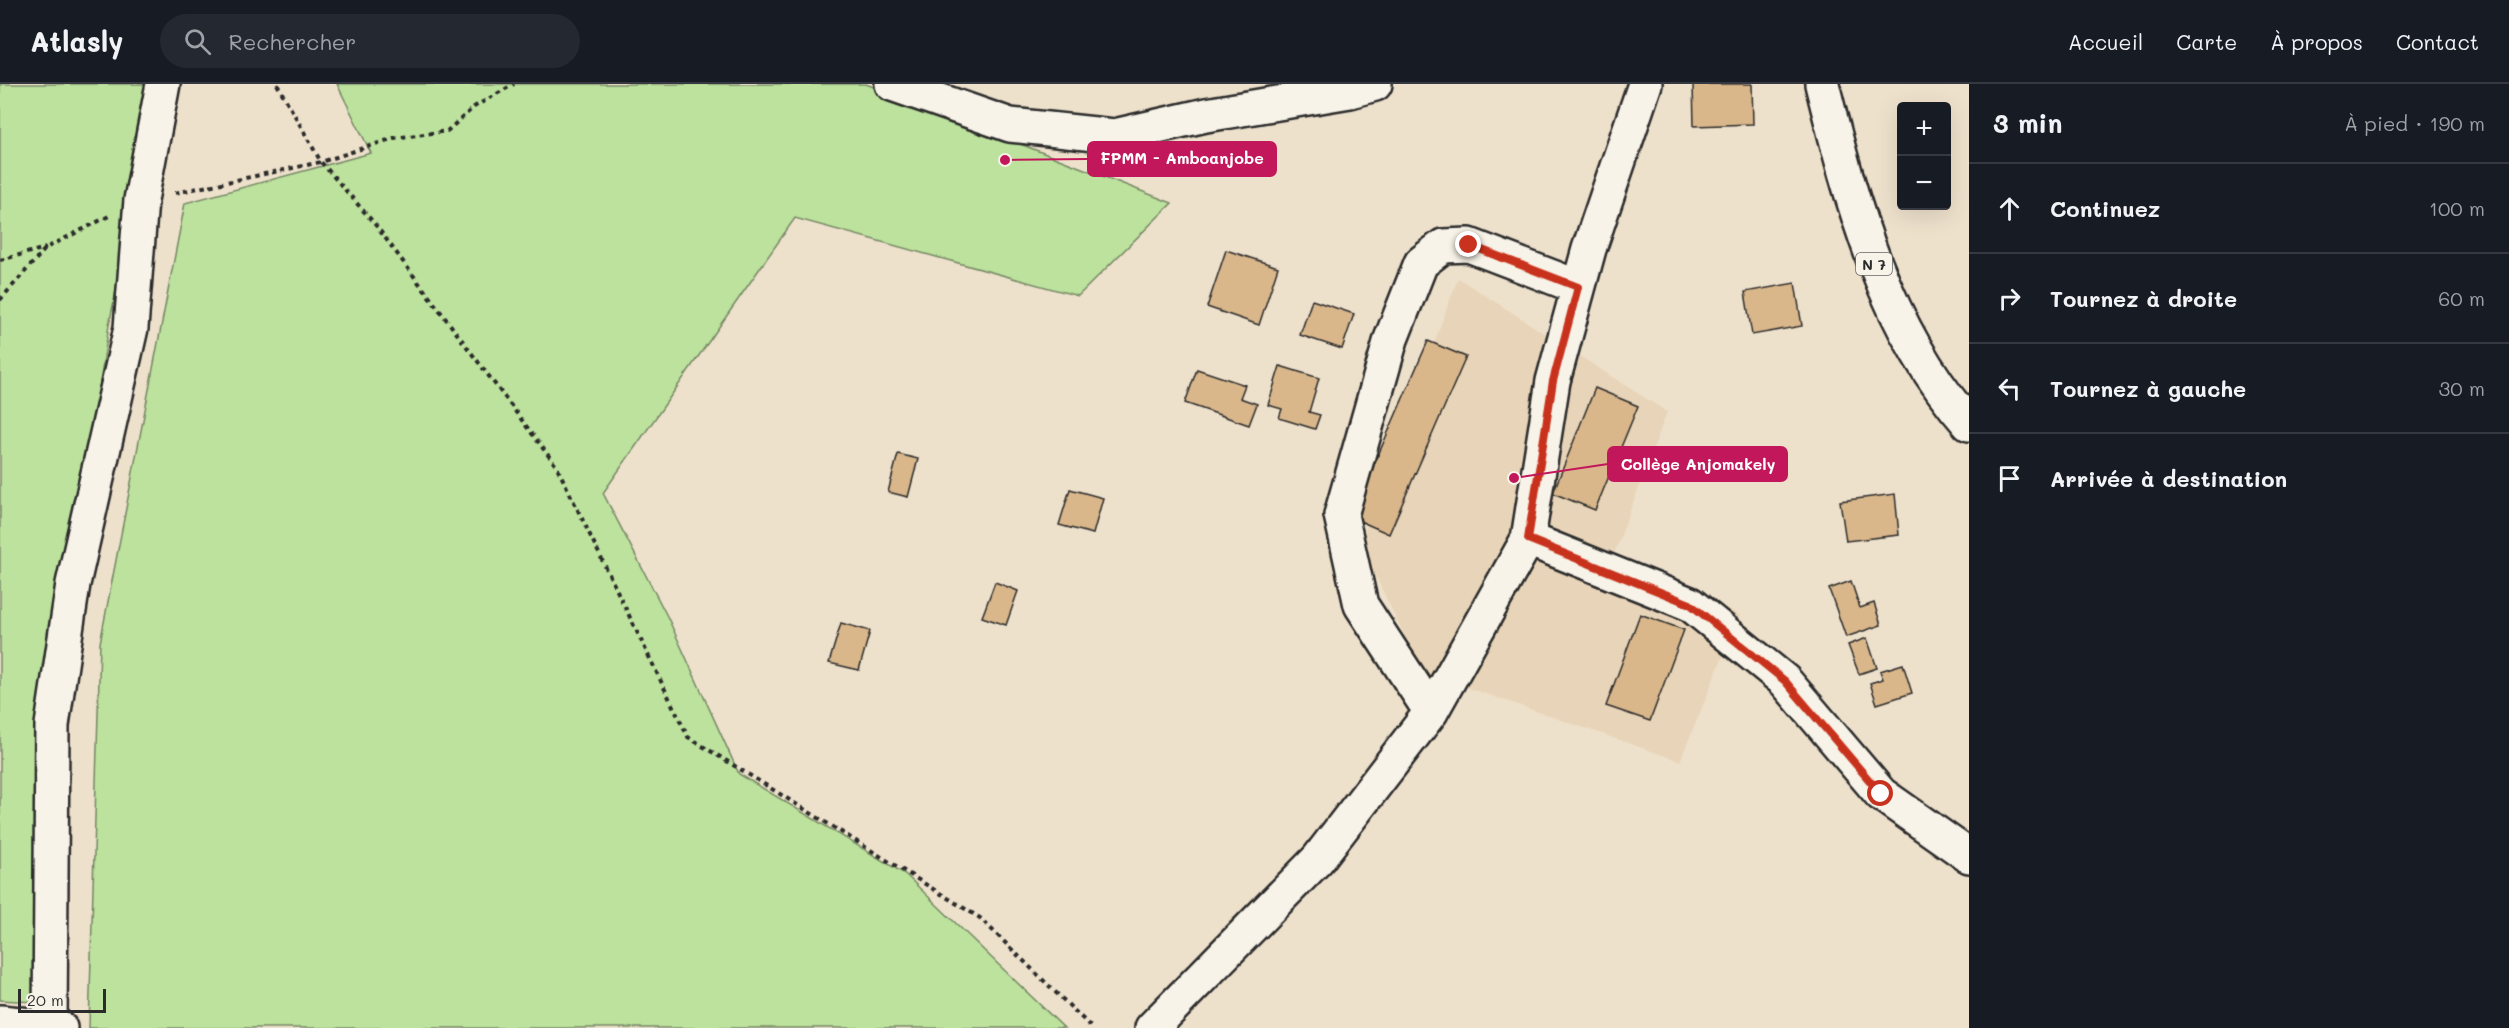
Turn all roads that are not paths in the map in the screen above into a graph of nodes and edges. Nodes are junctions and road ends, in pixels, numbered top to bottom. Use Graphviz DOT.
graph roads {
  1 [pos="163,84"];
  2 [pos="892,84"];
  3 [pos="1375,84"];
  4 [pos="1645,84"];
  5 [pos="1822,84"];
  6 [pos="1578,287"];
  7 [pos="1969,424"];
  8 [pos="1528,539"];
  9 [pos="1431,712"];
  10 [pos="1969,856"];
  11 [pos="0,1022"];
  12 [pos="55,1028"];
  13 [pos="1152,1028"];
  1 -- 12 [label="street"];
  2 -- 3 [label="street"];
  4 -- 6 [label="street"];
  5 -- 7 [label="street, N 7"];
  6 -- 8 [label="street"];
  6 -- 9 [label="street"];
  8 -- 9 [label="street"];
  8 -- 10 [label="street"];
  9 -- 13 [label="street"];
  11 -- 12 [label="street"];
}
